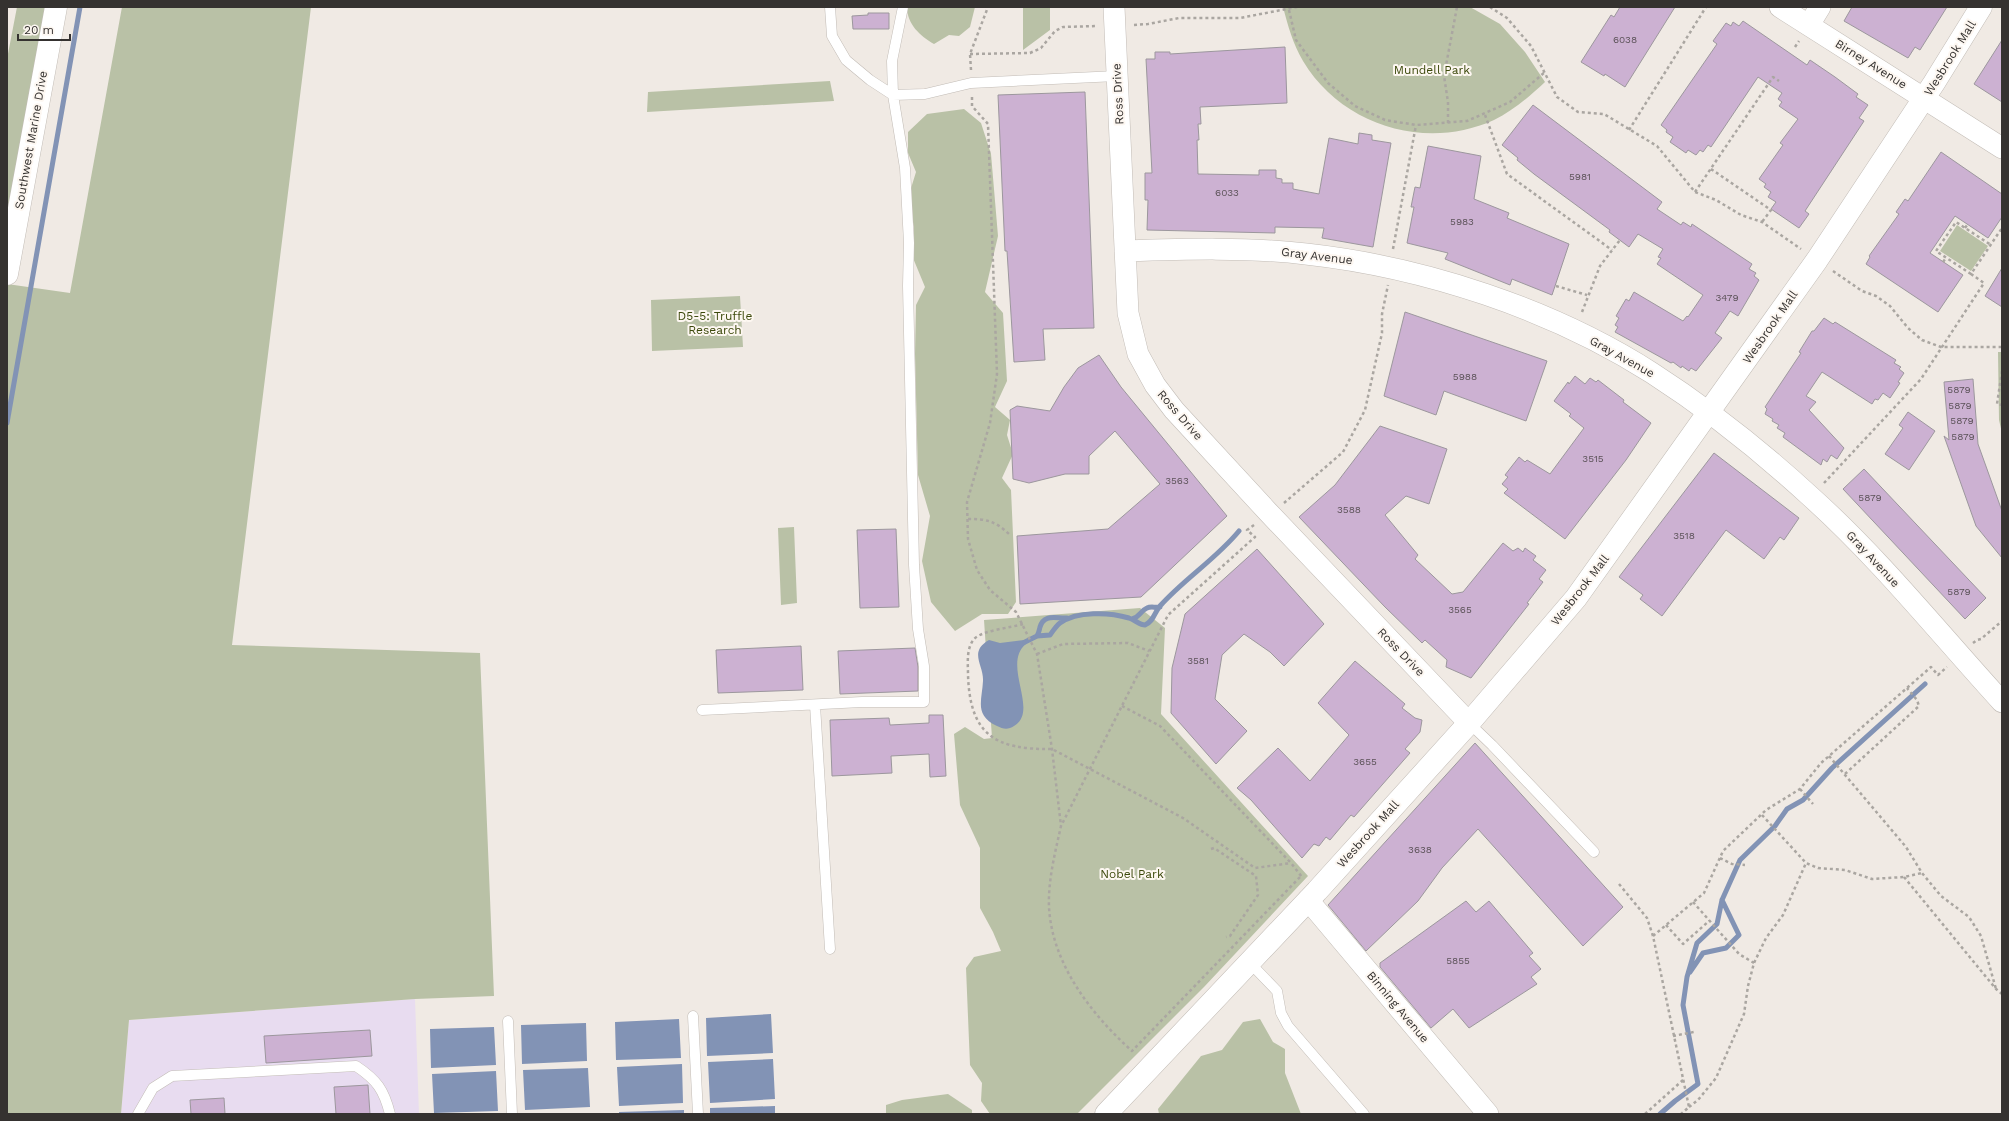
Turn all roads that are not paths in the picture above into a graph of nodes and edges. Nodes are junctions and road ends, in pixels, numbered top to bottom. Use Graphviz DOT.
graph roads {
  1 [pos="56,7"];
  2 [pos="830,7"];
  3 [pos="903,7"];
  4 [pos="1780,7"];
  5 [pos="1820,7"];
  6 [pos="1981,7"];
  7 [pos="1114,16"];
  8 [pos="1809,25"];
  9 [pos="1117,76"];
  10 [pos="893,95"];
  11 [pos="1924,98"];
  12 [pos="2002,148"];
  13 [pos="1125,251"];
  14 [pos="7,274"];
  15 [pos="1710,413"];
  16 [pos="2002,702"];
  17 [pos="815,704"];
  18 [pos="702,710"];
  19 [pos="1468,723"];
  20 [pos="1594,852"];
  21 [pos="1312,895"];
  22 [pos="830,949"];
  23 [pos="1250,963"];
  24 [pos="693,1016"];
  25 [pos="508,1021"];
  26 [pos="138,1114"];
  27 [pos="390,1114"];
  28 [pos="512,1114"];
  29 [pos="698,1114"];
  30 [pos="1106,1114"];
  31 [pos="1364,1114"];
  32 [pos="1488,1114"];
  1 -- 14 [label="street, Southwest Marine Drive"];
  2 -- 10 [label="lane"];
  3 -- 10 [label="lane"];
  4 -- 8 [label="street, Birney Avenue"];
  5 -- 8 [label="street"];
  6 -- 11 [label="street, Wesbrook Mall"];
  7 -- 9 [label="street, Ross Drive"];
  8 -- 11 [label="street, Birney Avenue"];
  9 -- 10 [label="lane"];
  9 -- 13 [label="street, Ross Drive"];
  10 -- 17 [label="lane"];
  11 -- 12 [label="street, Birney Avenue"];
  11 -- 15 [label="street, Wesbrook Mall"];
  13 -- 15 [label="street, Gray Avenue"];
  13 -- 19 [label="street, Ross Drive"];
  15 -- 16 [label="street, Gray Avenue"];
  15 -- 19 [label="street, Wesbrook Mall"];
  17 -- 18 [label="lane"];
  17 -- 22 [label="lane"];
  19 -- 20 [label="lane"];
  19 -- 21 [label="street, Wesbrook Mall"];
  21 -- 23 [label="street, Wesbrook Mall"];
  21 -- 32 [label="street, Binning Avenue"];
  23 -- 30 [label="street, Wesbrook Mall"];
  23 -- 31 [label="lane"];
  24 -- 29 [label="lane"];
  25 -- 28 [label="lane"];
  26 -- 27 [label="lane"];
}
